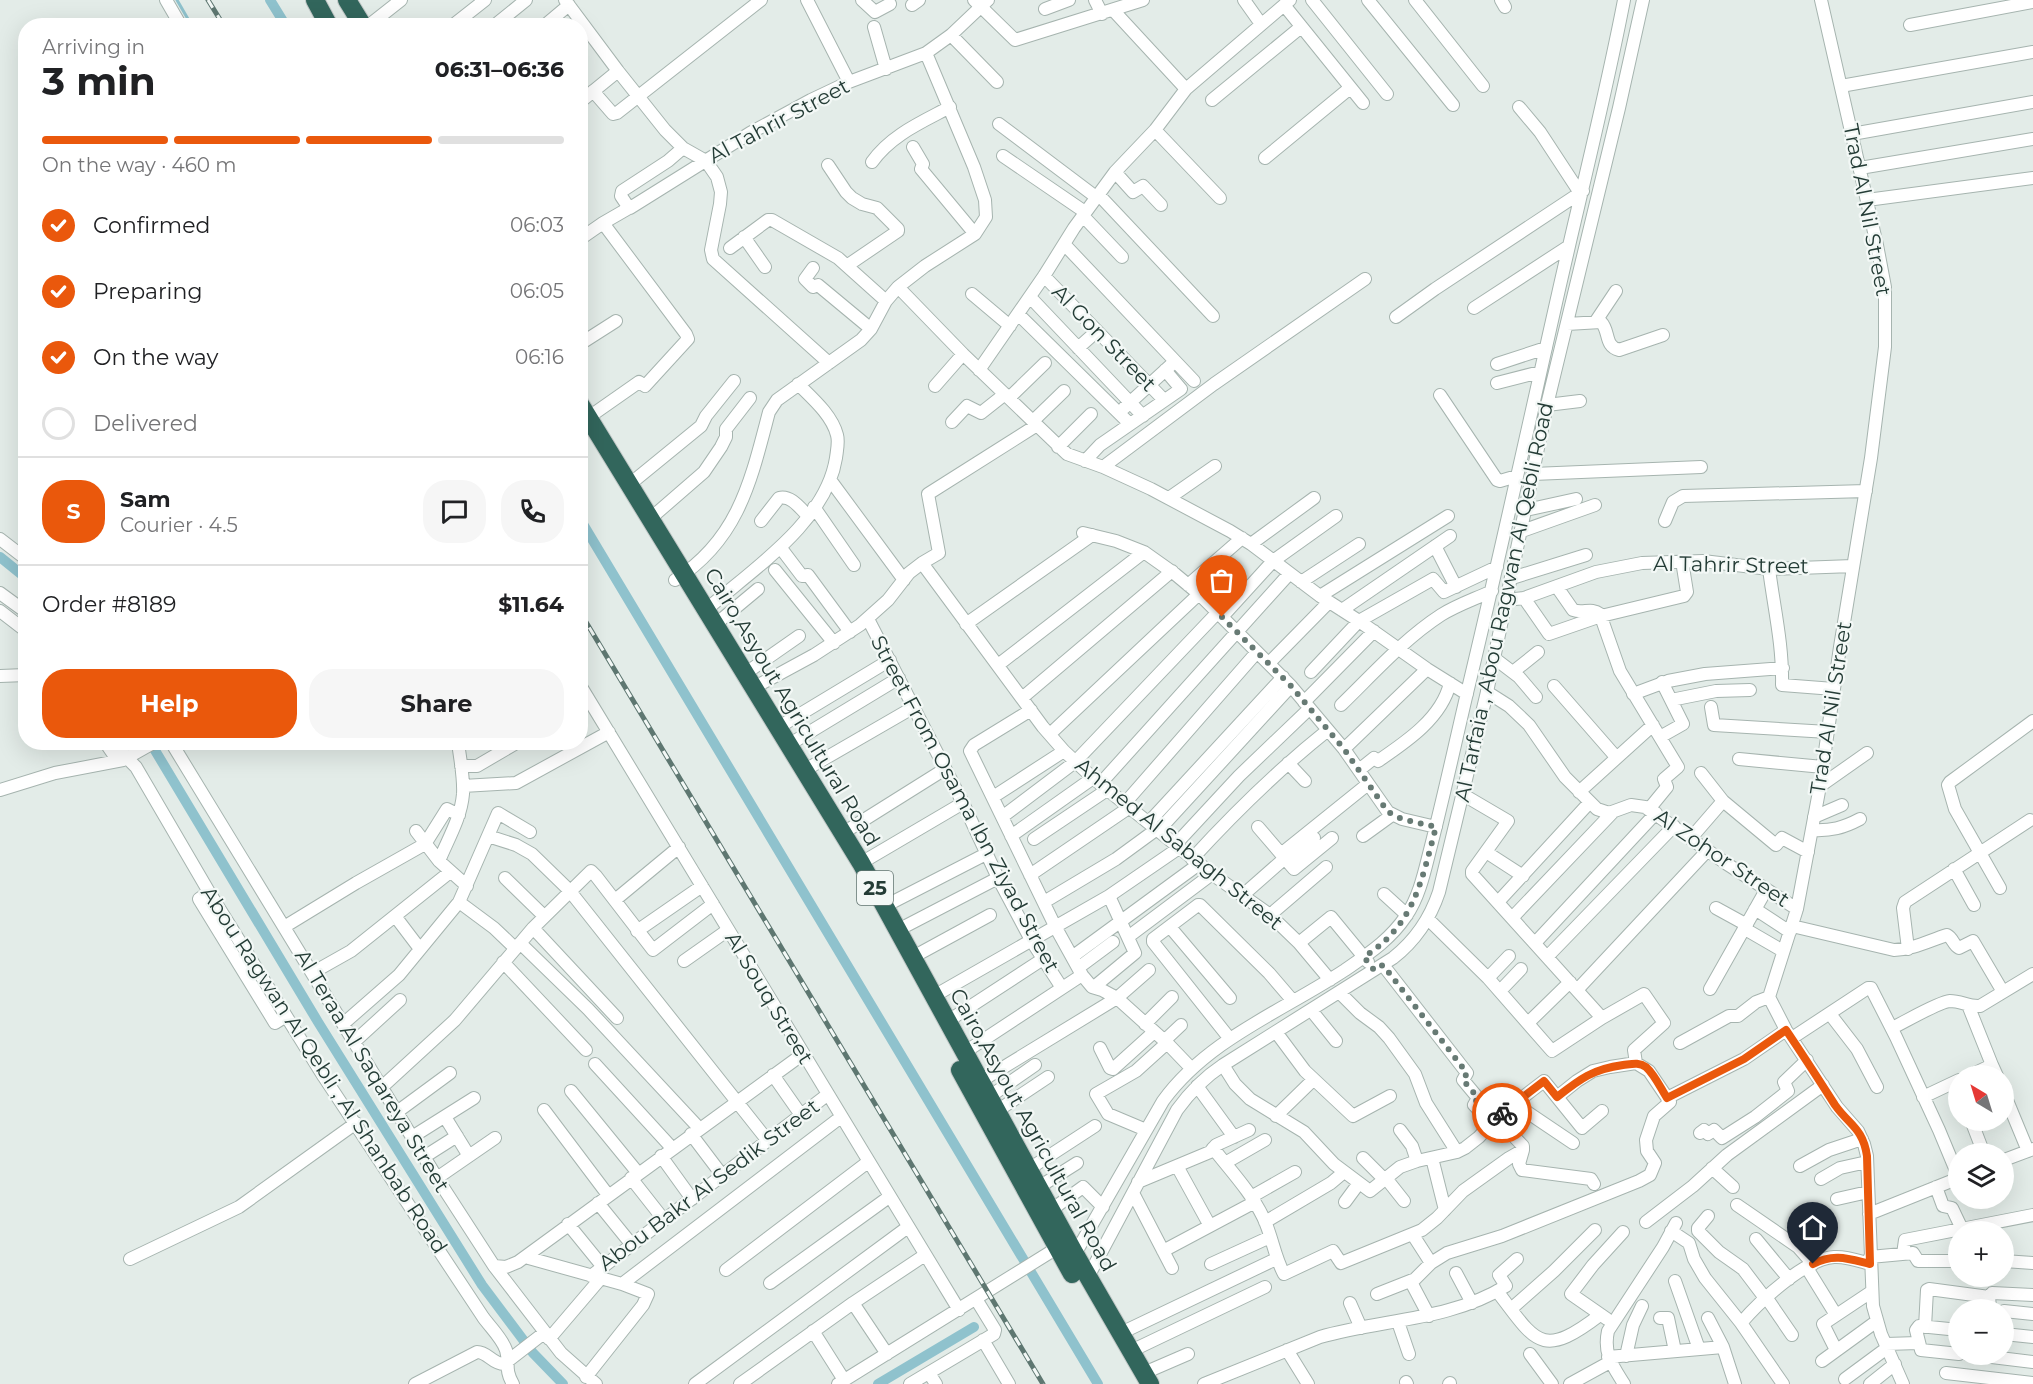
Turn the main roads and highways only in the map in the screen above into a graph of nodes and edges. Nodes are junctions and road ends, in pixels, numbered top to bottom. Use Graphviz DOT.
graph roads {
  1 [pos="315,0"];
  2 [pos="352,2"];
  3 [pos="325,18"];
  4 [pos="359,18"];
  5 [pos="588,422"];
  6 [pos="588,423"];
  7 [pos="680,577"];
  8 [pos="934,1003"];
  9 [pos="1144,1380"];
  1 -- 3 [label="highway"];
  2 -- 4 [label="highway"];
  5 -- 7 [label="highway, Cairo,Asyout Agricultural Road / 25"];
  6 -- 7 [label="highway, Cairo,Asyout Agricultural Road / 25"];
  7 -- 8 [label="highway, Cairo,Asyout Agricultural Road / 25"];
  7 -- 8 [label="highway, Cairo,Asyout Agricultural Road / 25"];
  8 -- 9 [label="highway, Cairo,Asyout Agricultural Road / 25"];
  8 -- 9 [label="highway, Cairo,Asyout Agricultural Road / 25"];
}
